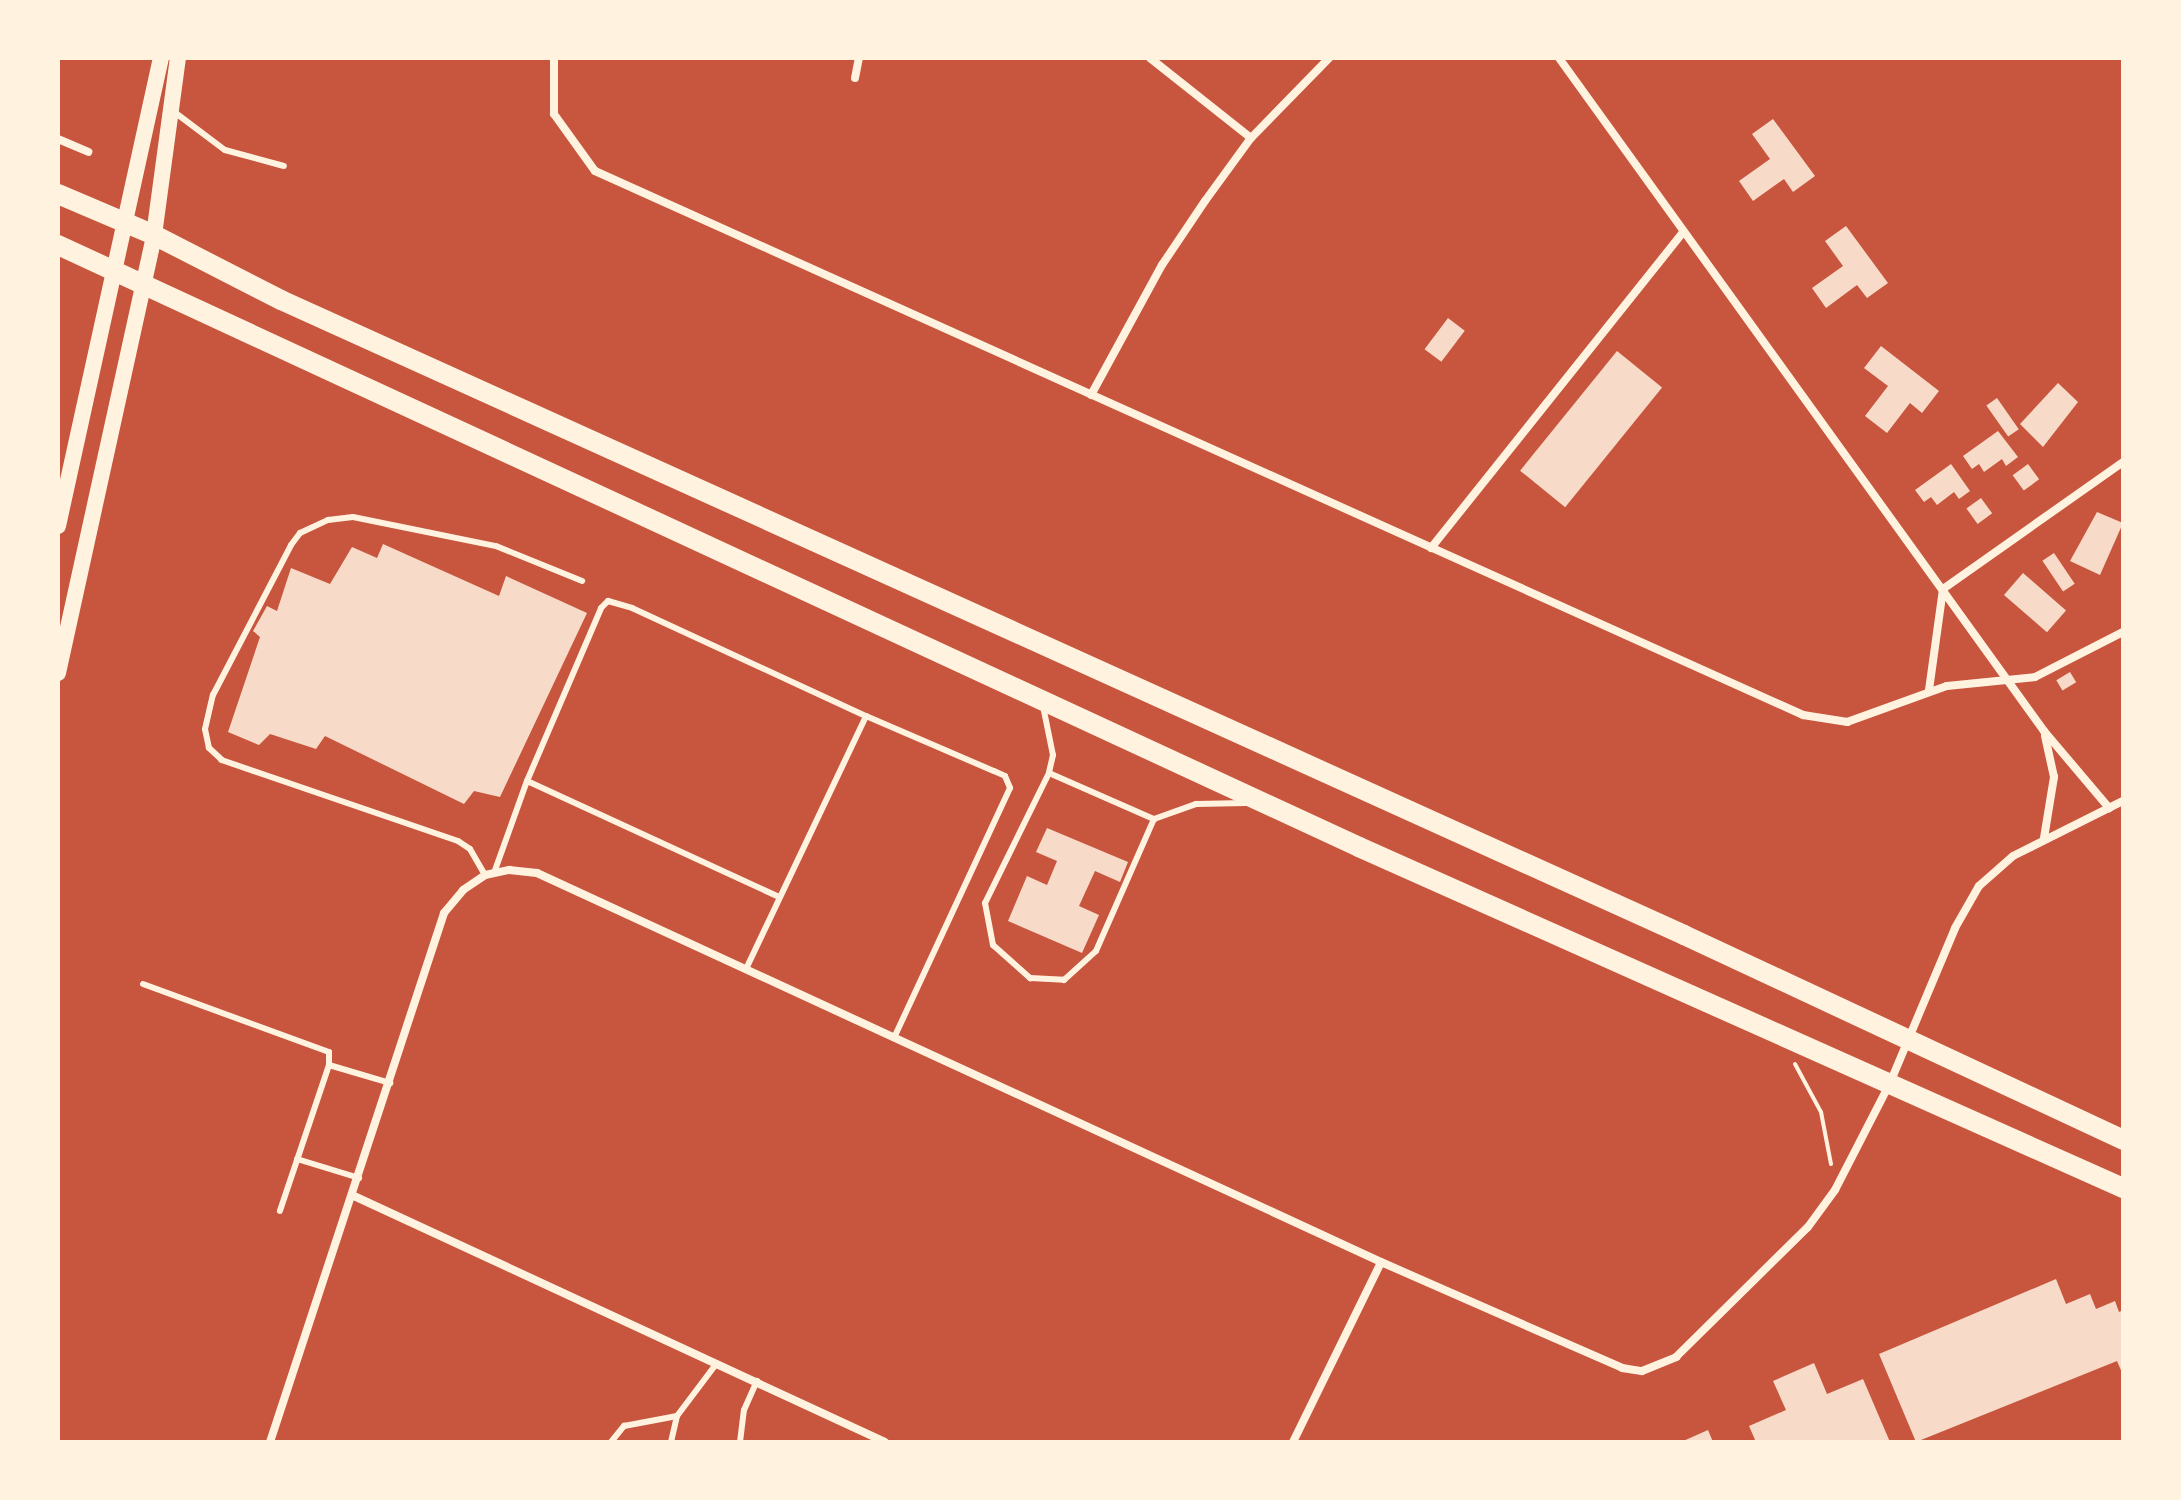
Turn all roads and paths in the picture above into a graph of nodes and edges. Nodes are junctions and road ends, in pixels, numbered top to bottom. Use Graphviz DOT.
graph roads {
  1 [pos="161,58"];
  2 [pos="178,58"];
  3 [pos="554,58"];
  4 [pos="859,58"];
  5 [pos="1150,58"];
  6 [pos="1329,58"];
  7 [pos="1559,58"];
  8 [pos="855,78"];
  9 [pos="169,110"];
  10 [pos="1251,138"];
  11 [pos="58,139"];
  12 [pos="88,152"];
  13 [pos="284,166"];
  14 [pos="58,194"];
  15 [pos="123,220"];
  16 [pos="1682,234"];
  17 [pos="154,235"];
  18 [pos="58,245"];
  19 [pos="111,267"];
  20 [pos="140,283"];
  21 [pos="1091,395"];
  22 [pos="2123,462"];
  23 [pos="58,526"];
  24 [pos="1431,548"];
  25 [pos="582,581"];
  26 [pos="1943,589"];
  27 [pos="2123,632"];
  28 [pos="58,673"];
  29 [pos="2011,679"];
  30 [pos="1929,690"];
  31 [pos="1041,700"];
  32 [pos="866,716"];
  33 [pos="2044,731"];
  34 [pos="1049,773"];
  35 [pos="527,781"];
  36 [pos="2123,801"];
  37 [pos="2109,808"];
  38 [pos="1285,810"];
  39 [pos="1154,819"];
  40 [pos="2044,838"];
  41 [pos="490,874"];
  42 [pos="777,896"];
  43 [pos="746,969"];
  44 [pos="143,984"];
  45 [pos="1778,1035"];
  46 [pos="1905,1036"];
  47 [pos="894,1038"];
  48 [pos="329,1065"];
  49 [pos="390,1083"];
  50 [pos="1890,1083"];
  51 [pos="2123,1140"];
  52 [pos="297,1159"];
  53 [pos="360,1178"];
  54 [pos="2123,1188"];
  55 [pos="1835,1190"];
  56 [pos="354,1196"];
  57 [pos="280,1211"];
  58 [pos="1381,1262"];
  59 [pos="717,1363"];
  60 [pos="757,1381"];
  61 [pos="677,1416"];
  62 [pos="270,1442"];
  63 [pos="611,1442"];
  64 [pos="671,1442"];
  65 [pos="740,1442"];
  66 [pos="885,1442"];
  67 [pos="1293,1442"];
  1 -- 15 [label="main road"];
  2 -- 9 [label="main road"];
  3 -- 21 [label="street"];
  4 -- 8 [label="street"];
  5 -- 10 [label="street"];
  6 -- 10 [label="street"];
  7 -- 16 [label="street"];
  9 -- 13 [label="lane"];
  9 -- 17 [label="main road"];
  10 -- 21 [label="street"];
  11 -- 12 [label="street"];
  14 -- 15 [label="main road"];
  15 -- 17 [label="main road"];
  15 -- 19 [label="main road"];
  16 -- 24 [label="street"];
  16 -- 26 [label="street"];
  17 -- 20 [label="main road"];
  17 -- 46 [label="main road"];
  18 -- 19 [label="main road"];
  19 -- 20 [label="main road"];
  19 -- 23 [label="main road"];
  20 -- 28 [label="main road"];
  20 -- 31 [label="main road"];
  21 -- 24 [label="street"];
  22 -- 26 [label="street"];
  24 -- 30 [label="street"];
  25 -- 41 [label="lane"];
  26 -- 29 [label="street"];
  26 -- 30 [label="street"];
  27 -- 29 [label="street"];
  29 -- 30 [label="street"];
  29 -- 33 [label="street"];
  31 -- 34 [label="lane"];
  31 -- 38 [label="main road"];
  32 -- 35 [label="lane"];
  32 -- 42 [label="lane"];
  32 -- 47 [label="lane"];
  33 -- 37 [label="street"];
  33 -- 40 [label="street"];
  34 -- 39 [label="lane"];
  34 -- 39 [label="lane"];
  35 -- 41 [label="lane"];
  35 -- 42 [label="lane"];
  36 -- 37 [label="street"];
  37 -- 40 [label="street"];
  38 -- 39 [label="lane"];
  38 -- 45 [label="main road"];
  40 -- 46 [label="street"];
  41 -- 43 [label="street"];
  41 -- 49 [label="street"];
  42 -- 43 [label="lane"];
  43 -- 47 [label="street"];
  44 -- 48 [label="lane"];
  45 -- 50 [label="main road"];
  45 -- 55 [label="path"];
  46 -- 50 [label="street"];
  46 -- 51 [label="main road"];
  47 -- 58 [label="street"];
  48 -- 49 [label="lane"];
  48 -- 52 [label="lane"];
  49 -- 53 [label="street"];
  50 -- 54 [label="main road"];
  50 -- 55 [label="street"];
  52 -- 53 [label="lane"];
  52 -- 57 [label="lane"];
  53 -- 56 [label="street"];
  55 -- 58 [label="street"];
  56 -- 59 [label="street"];
  56 -- 62 [label="street"];
  58 -- 67 [label="street"];
  59 -- 60 [label="street"];
  59 -- 61 [label="lane"];
  60 -- 65 [label="lane"];
  60 -- 66 [label="street"];
  61 -- 63 [label="lane"];
  61 -- 64 [label="lane"];
}
